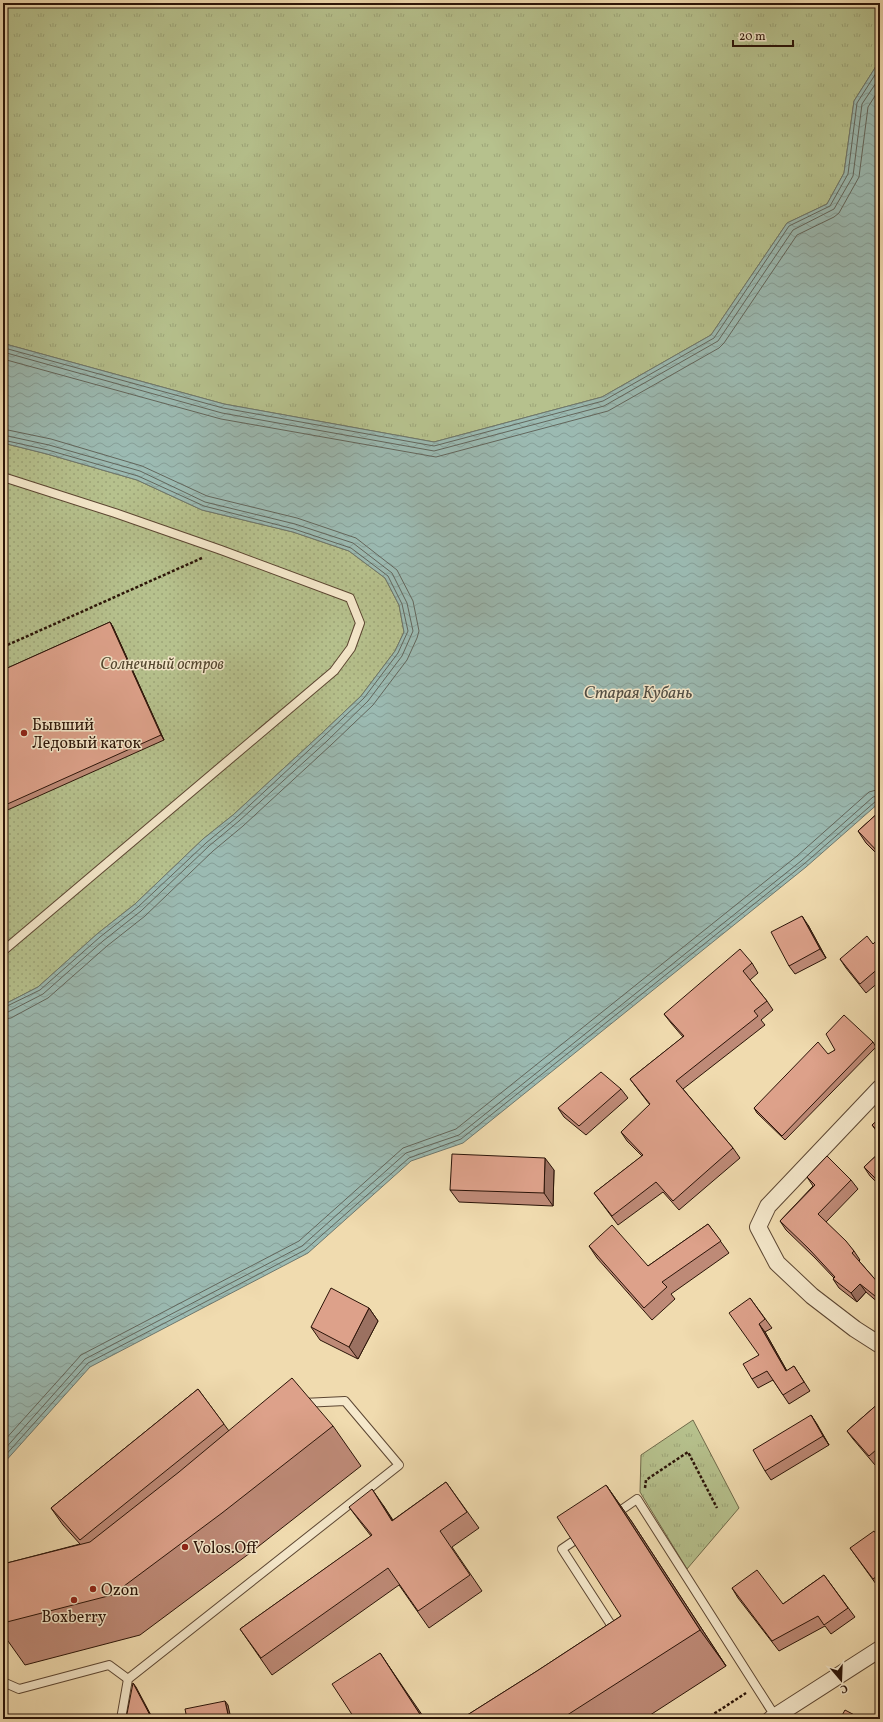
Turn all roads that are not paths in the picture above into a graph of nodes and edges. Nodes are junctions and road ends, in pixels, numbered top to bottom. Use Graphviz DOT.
graph roads {
  1 [pos="3,477"];
  2 [pos="3,951"];
  3 [pos="880,1088"];
  4 [pos="880,1345"];
  5 [pos="297,1407"];
  6 [pos="606,1520"];
  7 [pos="587,1532"];
  8 [pos="621,1640"];
  9 [pos="880,1649"];
  10 [pos="128,1679"];
  11 [pos="3,1682"];
  12 [pos="773,1718"];
  13 [pos="121,1719"];
  1 -- 2 [label="lane"];
  3 -- 4 [label="street"];
  5 -- 10 [label="lane"];
  6 -- 12 [label="lane"];
  7 -- 8 [label="lane"];
  9 -- 12 [label="street"];
  10 -- 11 [label="lane"];
  10 -- 13 [label="lane"];
}
